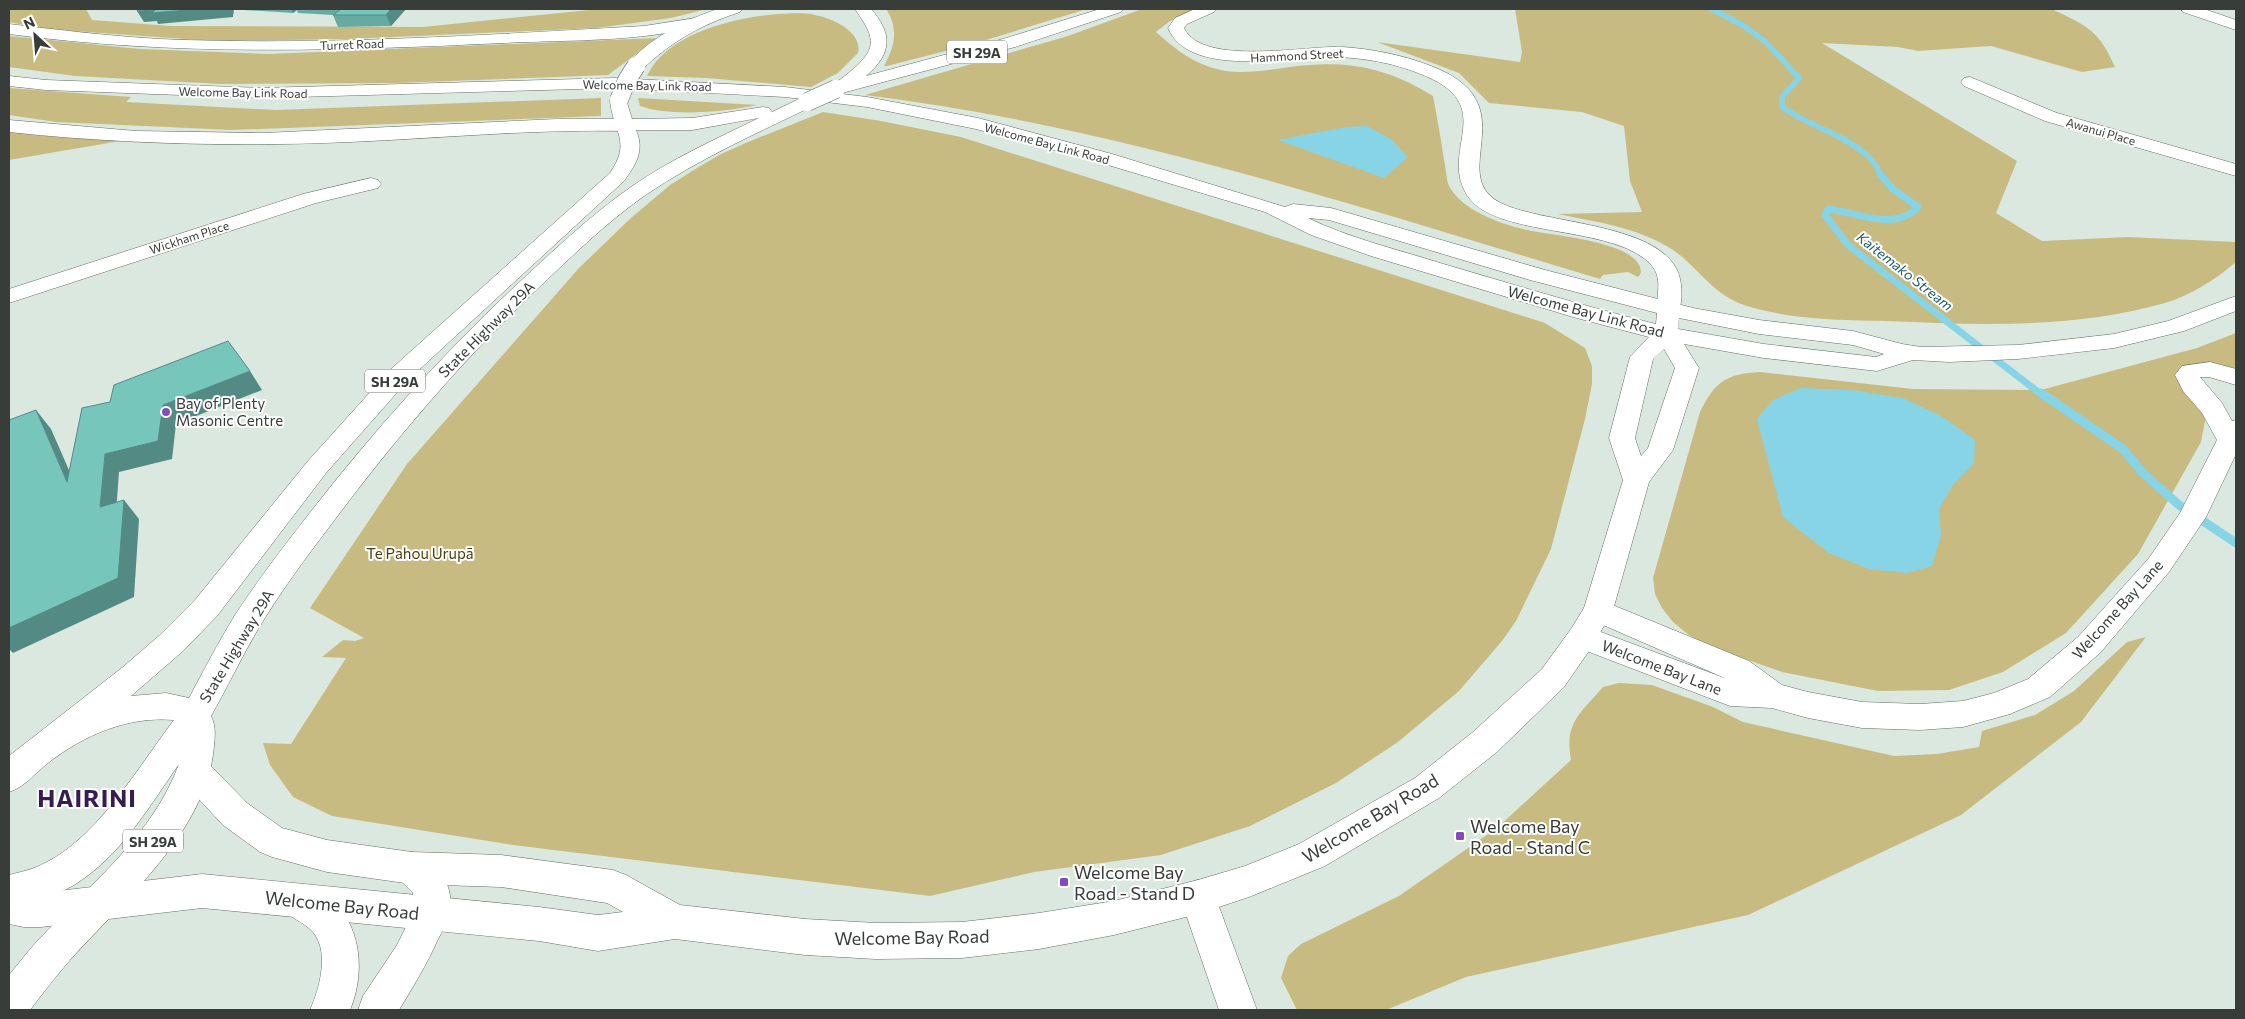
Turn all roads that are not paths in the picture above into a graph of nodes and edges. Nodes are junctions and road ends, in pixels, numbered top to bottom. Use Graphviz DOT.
graph roads {
  1 [pos="734,9"];
  2 [pos="863,9"];
  3 [pos="1115,9"];
  4 [pos="1208,9"];
  5 [pos="2189,9"];
  6 [pos="696,23"];
  7 [pos="2236,25"];
  8 [pos="9,29"];
  9 [pos="9,81"];
  10 [pos="1970,82"];
  11 [pos="836,90"];
  12 [pos="793,106"];
  13 [pos="626,125"];
  14 [pos="9,126"];
  15 [pos="2236,170"];
  16 [pos="371,184"];
  17 [pos="1272,208"];
  18 [pos="9,296"];
  19 [pos="2236,303"];
  20 [pos="1669,309"];
  21 [pos="1666,334"];
  22 [pos="1911,353"];
  23 [pos="2236,377"];
  24 [pos="2233,434"];
  25 [pos="1636,480"];
  26 [pos="1590,623"];
  27 [pos="195,716"];
  28 [pos="49,743"];
  29 [pos="9,758"];
  30 [pos="194,771"];
  31 [pos="9,778"];
  32 [pos="412,868"];
  33 [pos="9,892"];
  34 [pos="1198,897"];
  35 [pos="298,901"];
  36 [pos="100,904"];
  37 [pos="9,907"];
  38 [pos="432,914"];
  39 [pos="675,922"];
  40 [pos="9,1005"];
  41 [pos="330,1010"];
  42 [pos="377,1010"];
  43 [pos="1238,1010"];
  1 -- 6 [label="main road, SH 29A"];
  2 -- 11 [label="main road, SH 29A"];
  3 -- 11 [label="main road, SH 29A"];
  4 -- 20 [label="main road, Hammond Street"];
  5 -- 7 [label="main road"];
  6 -- 8 [label="main road, Turret Road"];
  6 -- 13 [label="main road, SH 29A, bridge"];
  9 -- 17 [label="main road, Welcome Bay Link Road"];
  10 -- 15 [label="main road, Awanui Place"];
  11 -- 12 [label="main road, SH 29A, bridge"];
  12 -- 13 [label="main road, SH 29A"];
  12 -- 27 [label="main road, State Highway 29A / SH 29A"];
  13 -- 14 [label="main road"];
  13 -- 28 [label="main road, State Highway 29A / SH 29A"];
  16 -- 18 [label="main road, Wickham Place"];
  17 -- 20 [label="main road, Welcome Bay Link Road"];
  17 -- 21 [label="main road, Welcome Bay Link Road"];
  19 -- 22 [label="main road, Welcome Bay Link Road"];
  20 -- 21 [label="main road"];
  20 -- 22 [label="main road, Welcome Bay Link Road"];
  21 -- 22 [label="main road, Welcome Bay Link Road"];
  21 -- 25 [label="main road"];
  21 -- 25 [label="main road, Welcome Bay Road"];
  23 -- 24 [label="main road, Welcome Bay Lane"];
  24 -- 26 [label="main road, Welcome Bay Lane"];
  25 -- 26 [label="main road, Welcome Bay Road"];
  26 -- 34 [label="main road, Welcome Bay Road"];
  27 -- 28 [label="main road, SH 29A"];
  27 -- 30 [label="main road, SH 29A"];
  27 -- 33 [label="main road, SH 29A"];
  28 -- 29 [label="main road"];
  28 -- 31 [label="main road, SH 29A"];
  30 -- 32 [label="main road, Welcome Bay Road"];
  30 -- 36 [label="main road, SH 29A"];
  32 -- 38 [label="main road"];
  32 -- 39 [label="main road, Welcome Bay Road"];
  34 -- 39 [label="main road, Welcome Bay Road"];
  34 -- 43 [label="main road"];
  35 -- 36 [label="main road, Welcome Bay Road"];
  35 -- 38 [label="main road, Welcome Bay Road"];
  35 -- 41 [label="main road"];
  36 -- 37 [label="main road, Welcome Bay Road"];
  36 -- 40 [label="main road, SH 29A"];
  38 -- 39 [label="main road, Welcome Bay Road"];
  38 -- 42 [label="main road"];
}
